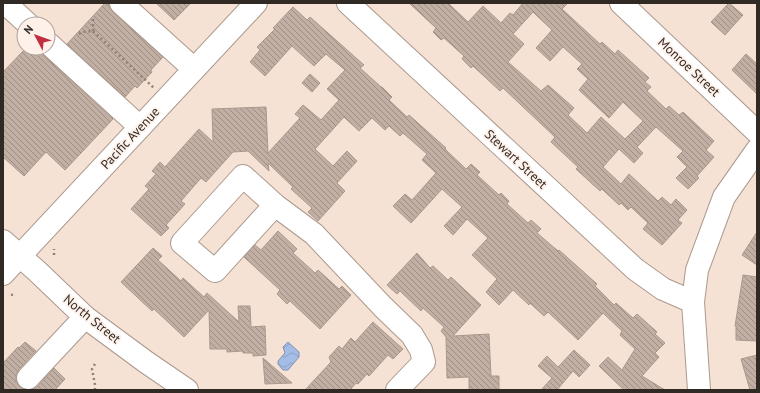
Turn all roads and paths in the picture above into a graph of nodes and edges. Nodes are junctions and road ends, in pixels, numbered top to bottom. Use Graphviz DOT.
graph roads {
  1 [pos="5,3"];
  2 [pos="121,3"];
  3 [pos="256,3"];
  4 [pos="348,3"];
  5 [pos="621,3"];
  6 [pos="19,16"];
  7 [pos="93,19"];
  8 [pos="93,31"];
  9 [pos="79,34"];
  10 [pos="56,50"];
  11 [pos="194,69"];
  12 [pos="154,88"];
  13 [pos="140,127"];
  14 [pos="757,132"];
  15 [pos="757,150"];
  16 [pos="275,205"];
  17 [pos="3,242"];
  18 [pos="54,249"];
  19 [pos="54,255"];
  20 [pos="19,256"];
  21 [pos="3,274"];
  22 [pos="16,294"];
  23 [pos="10,295"];
  24 [pos="693,302"];
  25 [pos="85,317"];
  26 [pos="95,364"];
  27 [pos="28,378"];
  28 [pos="96,390"];
  29 [pos="187,390"];
  30 [pos="397,390"];
  31 [pos="699,390"];
  1 -- 6 [label="street"];
  2 -- 11 [label="street"];
  3 -- 11 [label="street, Pacific Avenue"];
  4 -- 24 [label="street, Stewart Street"];
  5 -- 14 [label="street, Monroe Street"];
  7 -- 8 [label="path"];
  8 -- 9 [label="path"];
  8 -- 12 [label="path"];
  10 -- 13 [label="street"];
  11 -- 13 [label="street, Pacific Avenue"];
  13 -- 20 [label="street, Pacific Avenue"];
  15 -- 24 [label="street"];
  16 -- 30 [label="street"];
  17 -- 20 [label="street, North Street"];
  18 -- 19 [label="path"];
  20 -- 21 [label="street, Pacific Avenue"];
  20 -- 25 [label="street, North Street"];
  22 -- 23 [label="path"];
  24 -- 31 [label="street"];
  25 -- 27 [label="street"];
  25 -- 29 [label="street, North Street"];
  26 -- 28 [label="path"];
}
